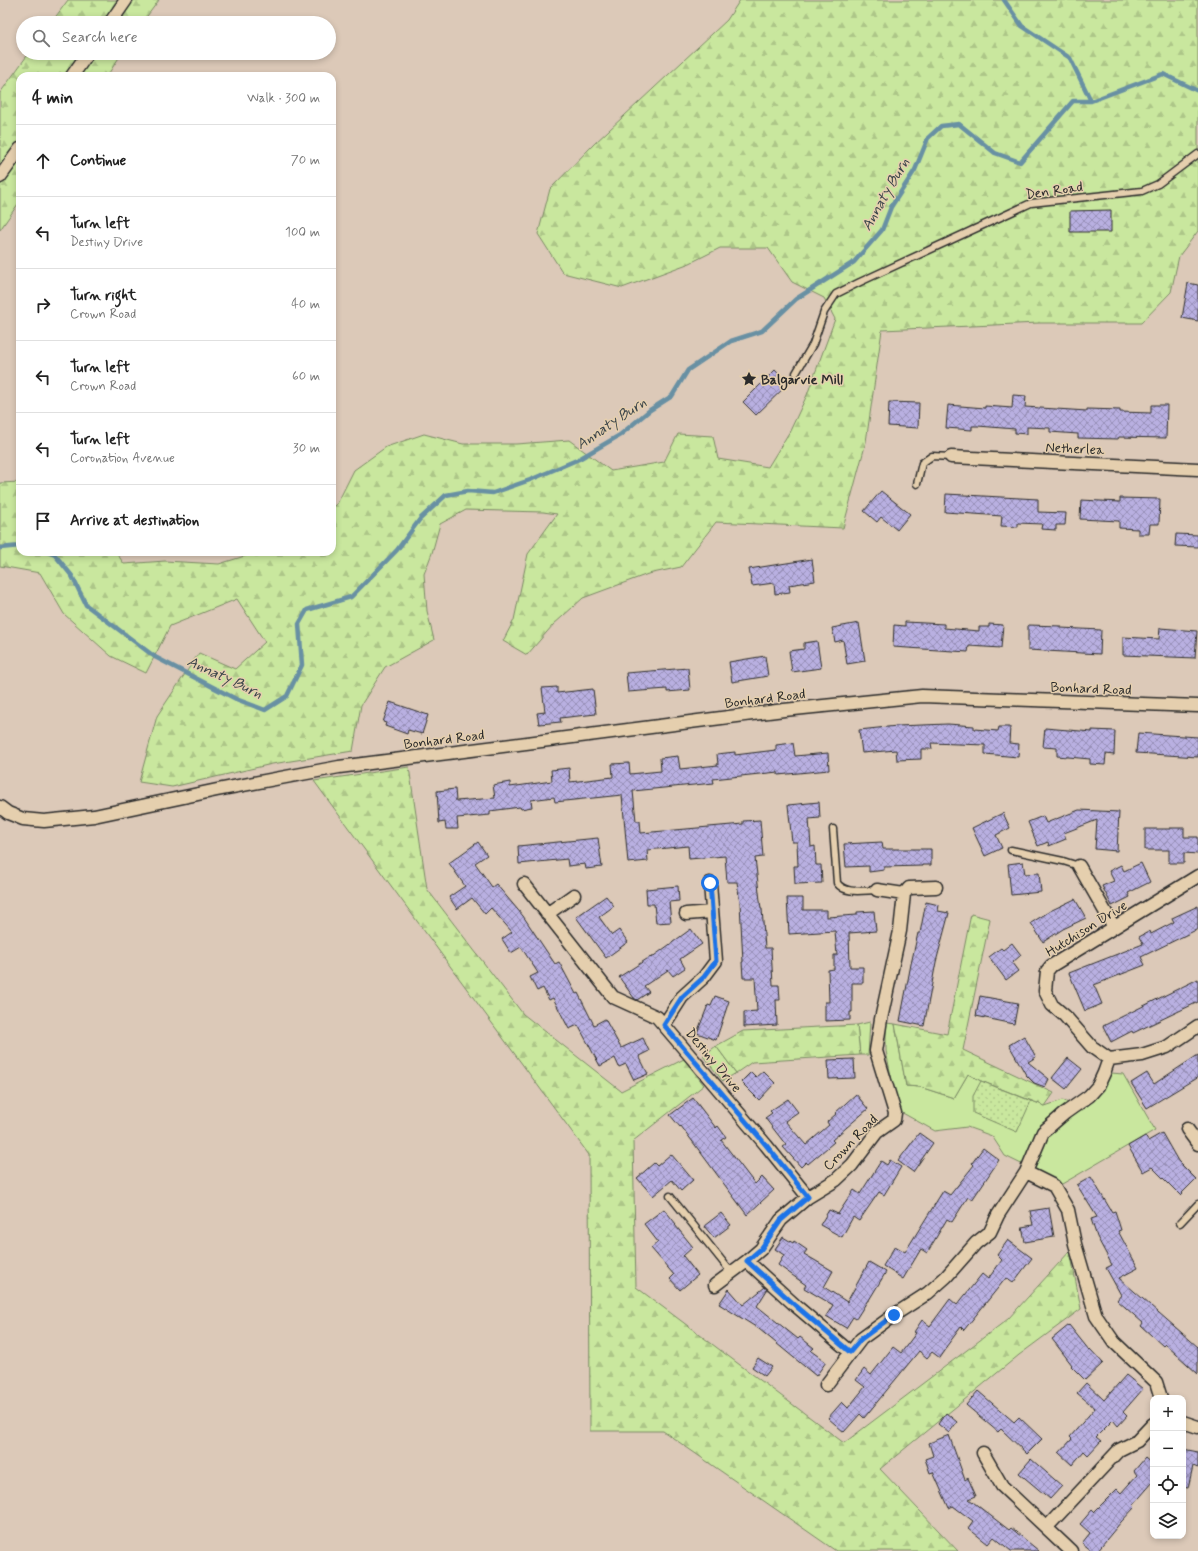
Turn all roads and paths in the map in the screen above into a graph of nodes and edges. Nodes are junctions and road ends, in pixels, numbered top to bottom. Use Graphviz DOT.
graph roads {
  1 [pos="126,0"];
  2 [pos="115,16"];
  3 [pos="83,60"];
  4 [pos="75,72"];
  5 [pos="1198,154"];
  6 [pos="16,155"];
  7 [pos="0,177"];
  8 [pos="796,372"];
  9 [pos="951,457"];
  10 [pos="1198,469"];
  11 [pos="916,484"];
  12 [pos="1198,706"];
  13 [pos="0,807"];
  14 [pos="833,829"];
  15 [pos="1011,850"];
  16 [pos="1079,866"];
  17 [pos="1198,876"];
  18 [pos="710,883"];
  19 [pos="524,884"];
  20 [pos="936,888"];
  21 [pos="877,890"];
  22 [pos="904,894"];
  23 [pos="574,895"];
  24 [pos="712,912"];
  25 [pos="547,914"];
  26 [pos="686,914"];
  27 [pos="1114,927"];
  28 [pos="664,1025"];
  29 [pos="1198,1026"];
  30 [pos="1109,1059"];
  31 [pos="1187,1128"];
  32 [pos="1198,1144"];
  33 [pos="1026,1172"];
  34 [pos="670,1196"];
  35 [pos="808,1197"];
  36 [pos="1198,1204"];
  37 [pos="1180,1223"];
  38 [pos="747,1261"];
  39 [pos="731,1272"];
  40 [pos="715,1285"];
  41 [pos="850,1352"];
  42 [pos="826,1385"];
  43 [pos="1160,1395"];
  44 [pos="1186,1423"];
  45 [pos="1150,1427"];
  46 [pos="1198,1427"];
  47 [pos="983,1453"];
  48 [pos="1047,1527"];
  49 [pos="1072,1551"];
  1 -- 2 [label="street"];
  3 -- 4 [label="street"];
  5 -- 8 [label="lane, Den Road"];
  6 -- 7 [label="street"];
  9 -- 10 [label="street, Netherlea"];
  9 -- 11 [label="lane"];
  12 -- 13 [label="street, Bonhard Road"];
  14 -- 21 [label="lane"];
  15 -- 16 [label="lane"];
  16 -- 27 [label="street"];
  17 -- 27 [label="street, Hutchison Drive"];
  18 -- 24 [label="street"];
  19 -- 25 [label="street, Destiny Drive"];
  20 -- 22 [label="street"];
  21 -- 22 [label="street"];
  22 -- 35 [label="street, Crown Road"];
  23 -- 25 [label="street"];
  24 -- 26 [label="street"];
  24 -- 28 [label="street"];
  25 -- 28 [label="street, Destiny Drive"];
  27 -- 30 [label="street, Hutchison Drive"];
  28 -- 35 [label="street, Destiny Drive"];
  29 -- 30 [label="street"];
  30 -- 33 [label="street"];
  31 -- 32 [label="street"];
  33 -- 41 [label="street"];
  33 -- 43 [label="street"];
  34 -- 39 [label="lane"];
  35 -- 38 [label="street, Crown Road"];
  36 -- 37 [label="lane"];
  38 -- 39 [label="street, Crown Road"];
  38 -- 41 [label="street"];
  39 -- 40 [label="street, Crown Road"];
  41 -- 42 [label="street"];
  44 -- 46 [label="street"];
  45 -- 48 [label="street"];
  47 -- 48 [label="street"];
  48 -- 49 [label="street"];
}
